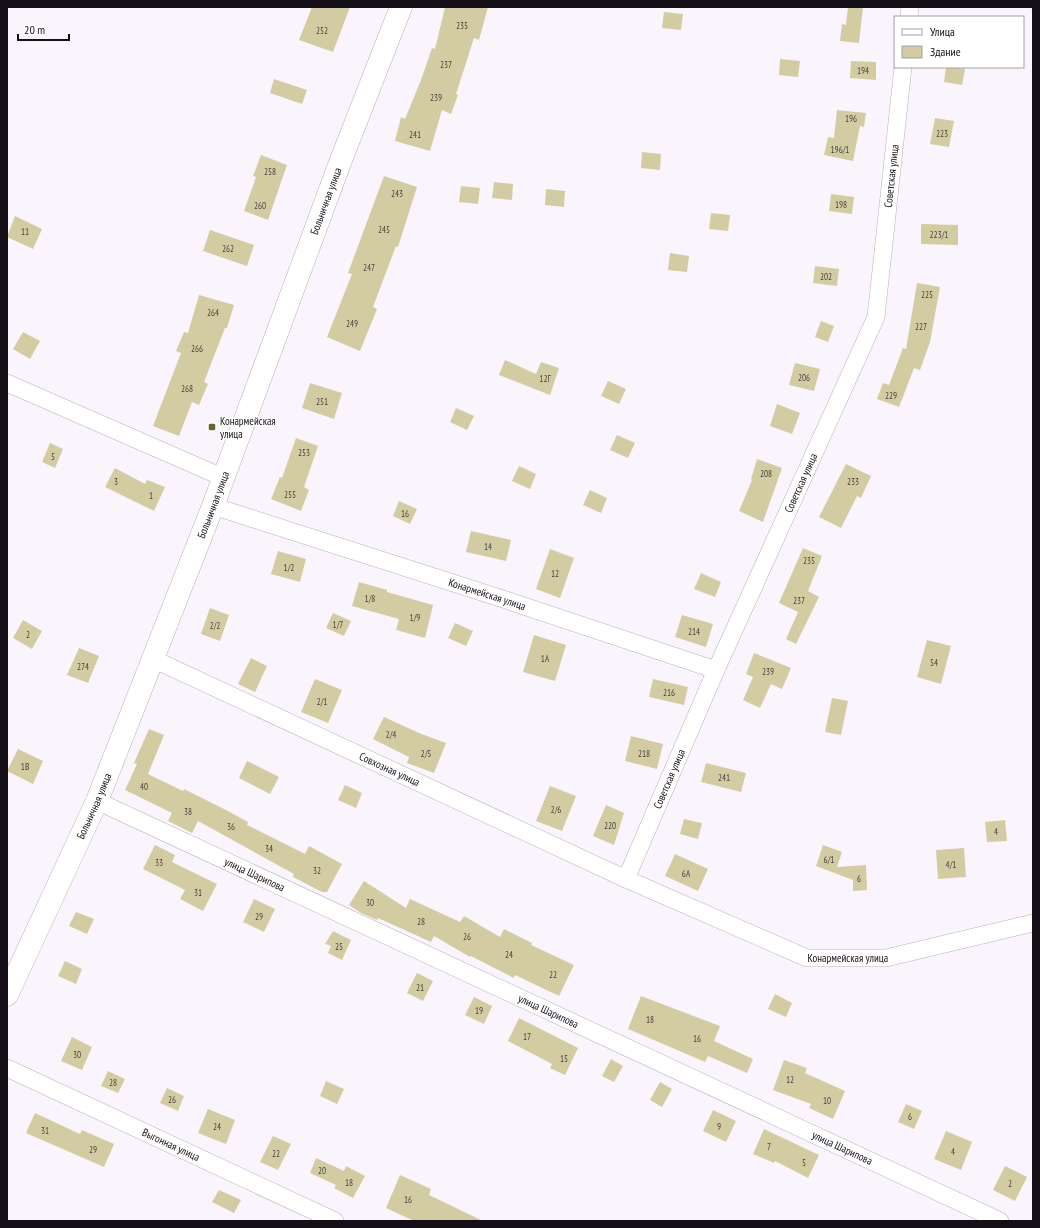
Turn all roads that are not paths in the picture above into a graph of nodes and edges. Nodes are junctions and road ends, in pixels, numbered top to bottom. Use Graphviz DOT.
graph roads {
  1 [pos="401,7"];
  2 [pos="903,68"];
  3 [pos="7,383"];
  4 [pos="222,477"];
  5 [pos="212,506"];
  6 [pos="153,659"];
  7 [pos="716,670"];
  8 [pos="97,802"];
  9 [pos="626,879"];
  10 [pos="1033,923"];
  11 [pos="7,995"];
  12 [pos="7,1068"];
  13 [pos="335,1221"];
  14 [pos="1000,1221"];
  1 -- 4 [label="street, Больничная улица"];
  2 -- 7 [label="street, Советская улица"];
  3 -- 4 [label="street"];
  4 -- 5 [label="street, Больничная улица"];
  5 -- 6 [label="street, Больничная улица"];
  5 -- 7 [label="street, Конармейская улица"];
  6 -- 8 [label="street, Больничная улица"];
  6 -- 9 [label="street, Совхозная улица"];
  7 -- 9 [label="street, Советская улица"];
  8 -- 11 [label="street, Больничная улица"];
  8 -- 14 [label="street, улица Шарипова"];
  9 -- 10 [label="street, Конармейская улица"];
  12 -- 13 [label="street, Выгонная улица"];
}
